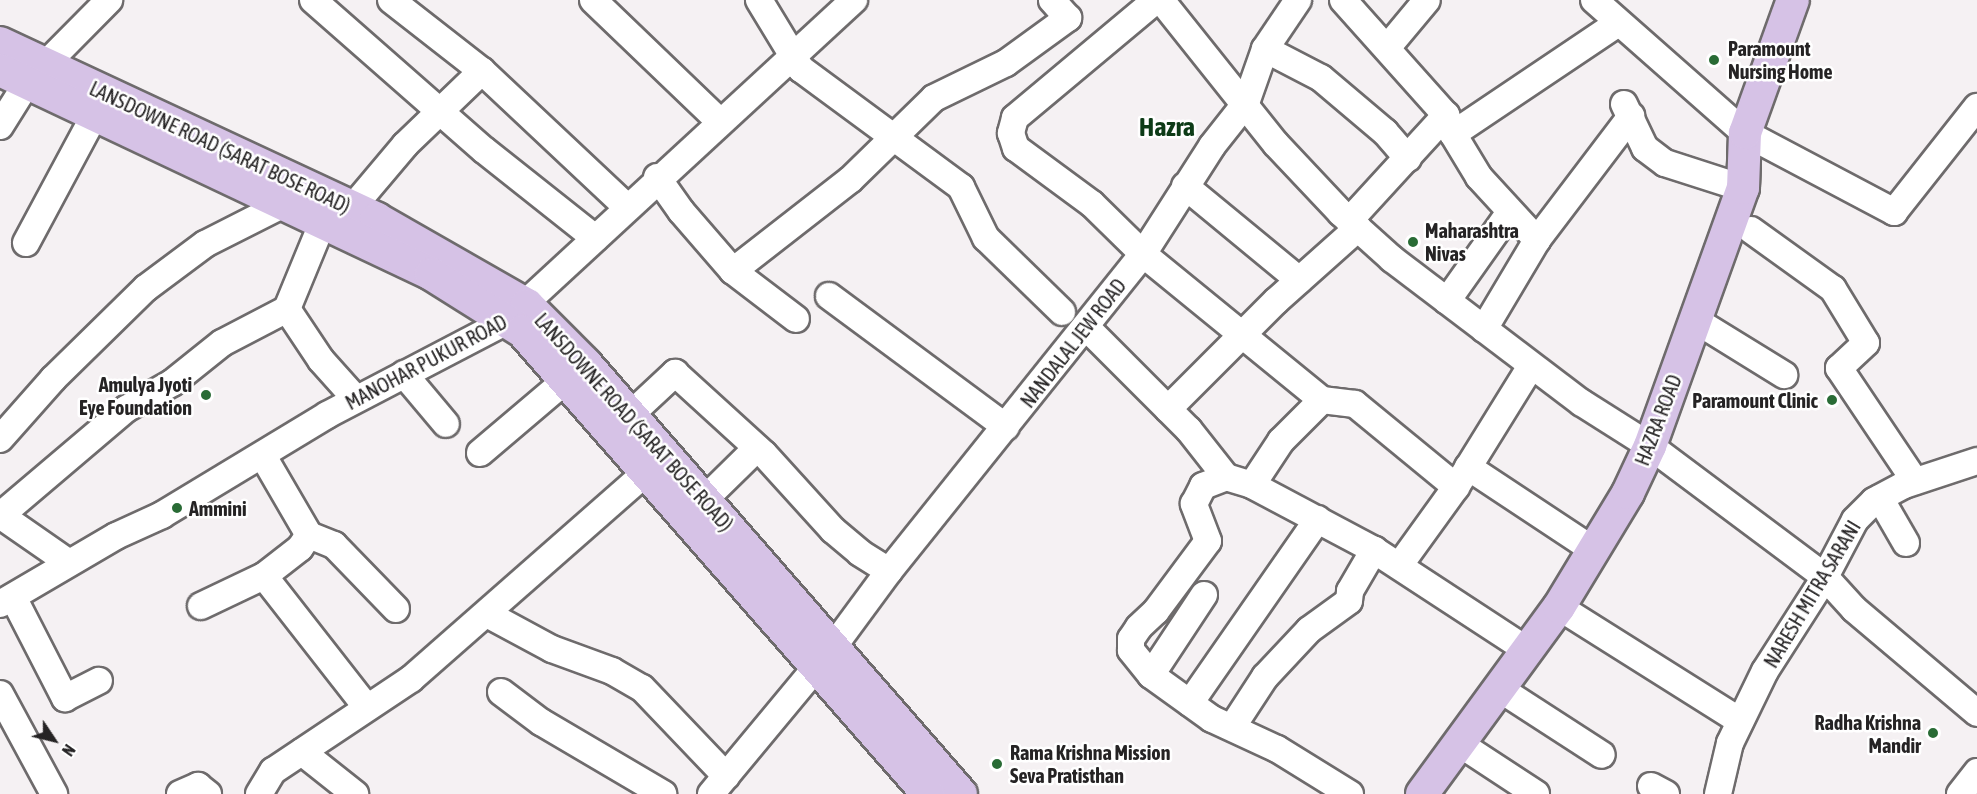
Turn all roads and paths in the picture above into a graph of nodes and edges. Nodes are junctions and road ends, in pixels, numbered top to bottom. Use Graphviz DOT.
graph roads {
  1 [pos="109,0"];
  2 [pos="313,0"];
  3 [pos="391,0"];
  4 [pos="593,0"];
  5 [pos="759,0"];
  6 [pos="854,0"];
  7 [pos="1052,0"];
  8 [pos="1156,0"];
  9 [pos="1161,0"];
  10 [pos="1298,0"];
  11 [pos="1343,0"];
  12 [pos="1427,0"];
  13 [pos="1594,0"];
  14 [pos="1793,0"];
  15 [pos="1617,24"];
  16 [pos="0,43"];
  17 [pos="1387,48"];
  18 [pos="1265,49"];
  19 [pos="793,56"];
  20 [pos="482,71"];
  21 [pos="24,72"];
  22 [pos="1246,104"];
  23 [pos="1977,107"];
  24 [pos="442,112"];
  25 [pos="94,116"];
  26 [pos="720,122"];
  27 [pos="1449,124"];
  28 [pos="0,126"];
  29 [pos="1745,134"];
  30 [pos="897,137"];
  31 [pos="1408,158"];
  32 [pos="657,177"];
  33 [pos="1185,186"];
  34 [pos="1743,188"];
  35 [pos="282,205"];
  36 [pos="627,207"];
  37 [pos="352,208"];
  38 [pos="1510,212"];
  39 [pos="322,224"];
  40 [pos="1353,224"];
  41 [pos="1751,230"];
  42 [pos="595,238"];
  43 [pos="1537,240"];
  44 [pos="26,243"];
  45 [pos="1143,254"];
  46 [pos="733,271"];
  47 [pos="1299,280"];
  48 [pos="829,296"];
  49 [pos="1447,301"];
  50 [pos="287,309"];
  51 [pos="1062,312"];
  52 [pos="516,313"];
  53 [pos="796,319"];
  54 [pos="1695,320"];
  55 [pos="1087,328"];
  56 [pos="1484,329"];
  57 [pos="1246,334"];
  58 [pos="1531,366"];
  59 [pos="404,374"];
  60 [pos="1784,375"];
  61 [pos="567,380"];
  62 [pos="356,399"];
  63 [pos="1322,400"];
  64 [pos="1167,409"];
  65 [pos="630,415"];
  66 [pos="446,424"];
  67 [pos="1006,427"];
  68 [pos="0,439"];
  69 [pos="1650,446"];
  70 [pos="757,448"];
  71 [pos="480,453"];
  72 [pos="262,456"];
  73 [pos="1977,461"];
  74 [pos="657,463"];
  75 [pos="1226,477"];
  76 [pos="1462,477"];
  77 [pos="1915,481"];
  78 [pos="1252,485"];
  79 [pos="1880,498"];
  80 [pos="704,500"];
  81 [pos="1,515"];
  82 [pos="1318,519"];
  83 [pos="309,535"];
  84 [pos="1906,543"];
  85 [pos="1592,549"];
  86 [pos="1374,550"];
  87 [pos="69,563"];
  88 [pos="1399,566"];
  89 [pos="889,571"];
  90 [pos="264,576"];
  91 [pos="1825,577"];
  92 [pos="1204,595"];
  93 [pos="7,601"];
  94 [pos="201,606"];
  95 [pos="1559,607"];
  96 [pos="396,609"];
  97 [pos="487,614"];
  98 [pos="1527,650"];
  99 [pos="824,657"];
  100 [pos="1150,675"];
  101 [pos="99,681"];
  102 [pos="1500,689"];
  103 [pos="501,692"];
  104 [pos="0,694"];
  105 [pos="1190,703"];
  106 [pos="367,708"];
  107 [pos="1977,713"];
  108 [pos="1740,722"];
  109 [pos="1233,726"];
  110 [pos="1461,744"];
  111 [pos="302,752"];
  112 [pos="1602,755"];
  113 [pos="1977,772"];
  114 [pos="718,785"];
  115 [pos="54,794"];
  116 [pos="180,794"];
  117 [pos="208,794"];
  118 [pos="259,794"];
  119 [pos="355,794"];
  120 [pos="663,794"];
  121 [pos="928,794"];
  122 [pos="962,794"];
  123 [pos="1350,794"];
  124 [pos="1422,794"];
  125 [pos="1536,794"];
  126 [pos="1718,794"];
  127 [pos="1959,794"];
  1 -- 21 [label="street"];
  2 -- 24 [label="street"];
  3 -- 20 [label="street"];
  4 -- 26 [label="street"];
  5 -- 19 [label="street"];
  6 -- 19 [label="street, MANOHAR PUKUR ROAD"];
  7 -- 30 [label="street"];
  8 -- 45 [label="street"];
  9 -- 22 [label="street"];
  10 -- 18 [label="street, NANDALAL JEW ROAD"];
  11 -- 17 [label="street"];
  12 -- 17 [label="street"];
  13 -- 15 [label="street"];
  14 -- 29 [label="main road, HAZRA ROAD"];
  15 -- 27 [label="street"];
  15 -- 29 [label="street"];
  16 -- 21 [label="main road, LANSDOWNE ROAD (SARAT BOSE ROAD)"];
  17 -- 27 [label="street"];
  18 -- 22 [label="street, NANDALAL JEW ROAD"];
  18 -- 31 [label="street"];
  19 -- 26 [label="street, MANOHAR PUKUR ROAD"];
  19 -- 30 [label="street"];
  20 -- 24 [label="street"];
  20 -- 36 [label="street"];
  21 -- 25 [label="main road, LANSDOWNE ROAD (SARAT BOSE ROAD)"];
  21 -- 28 [label="street"];
  21 -- 37 [label="main road, LANSDOWNE ROAD (SARAT BOSE ROAD)"];
  22 -- 33 [label="street, NANDALAL JEW ROAD"];
  22 -- 40 [label="street"];
  23 -- 29 [label="street"];
  24 -- 37 [label="street"];
  24 -- 42 [label="street"];
  25 -- 35 [label="main road, LANSDOWNE ROAD (SARAT BOSE ROAD)"];
  25 -- 44 [label="street"];
  26 -- 32 [label="street, MANOHAR PUKUR ROAD"];
  27 -- 31 [label="street"];
  27 -- 38 [label="street"];
  29 -- 34 [label="main road, HAZRA ROAD"];
  30 -- 46 [label="street"];
  30 -- 51 [label="street"];
  31 -- 40 [label="street"];
  32 -- 36 [label="street, MANOHAR PUKUR ROAD"];
  32 -- 46 [label="street"];
  33 -- 45 [label="street, NANDALAL JEW ROAD"];
  33 -- 47 [label="street"];
  34 -- 43 [label="street"];
  34 -- 54 [label="main road, HAZRA ROAD"];
  35 -- 39 [label="main road, LANSDOWNE ROAD (SARAT BOSE ROAD)"];
  35 -- 68 [label="street"];
  36 -- 42 [label="street, MANOHAR PUKUR ROAD"];
  37 -- 52 [label="main road, LANSDOWNE ROAD (SARAT BOSE ROAD)"];
  38 -- 43 [label="street"];
  38 -- 49 [label="street"];
  39 -- 50 [label="street"];
  39 -- 52 [label="main road, LANSDOWNE ROAD (SARAT BOSE ROAD)"];
  40 -- 47 [label="street"];
  40 -- 49 [label="street"];
  41 -- 77 [label="street"];
  42 -- 52 [label="street, MANOHAR PUKUR ROAD"];
  43 -- 56 [label="street"];
  45 -- 55 [label="street, NANDALAL JEW ROAD"];
  45 -- 57 [label="street"];
  46 -- 53 [label="street"];
  47 -- 57 [label="street"];
  48 -- 67 [label="street"];
  49 -- 56 [label="street"];
  50 -- 62 [label="street"];
  50 -- 81 [label="street"];
  52 -- 59 [label="street, MANOHAR PUKUR ROAD"];
  52 -- 61 [label="main road, LANSDOWNE ROAD (SARAT BOSE ROAD)"];
  52 -- 65 [label="main road, LANSDOWNE ROAD (SARAT BOSE ROAD)"];
  54 -- 60 [label="street"];
  54 -- 69 [label="main road, HAZRA ROAD"];
  55 -- 64 [label="street"];
  55 -- 67 [label="street, NANDALAL JEW ROAD"];
  56 -- 58 [label="street"];
  57 -- 63 [label="street"];
  57 -- 64 [label="street"];
  58 -- 69 [label="street"];
  58 -- 76 [label="street"];
  59 -- 62 [label="street, MANOHAR PUKUR ROAD"];
  59 -- 66 [label="street"];
  61 -- 71 [label="street"];
  61 -- 74 [label="main road, LANSDOWNE ROAD (SARAT BOSE ROAD)"];
  62 -- 72 [label="street, MANOHAR PUKUR ROAD"];
  63 -- 76 [label="street"];
  63 -- 78 [label="street"];
  64 -- 75 [label="street"];
  65 -- 70 [label="street"];
  65 -- 74 [label="main road, LANSDOWNE ROAD (SARAT BOSE ROAD)"];
  67 -- 89 [label="street, NANDALAL JEW ROAD"];
  69 -- 85 [label="main road, HAZRA ROAD"];
  69 -- 91 [label="street"];
  70 -- 80 [label="street"];
  70 -- 89 [label="street"];
  72 -- 83 [label="street"];
  72 -- 87 [label="street, MANOHAR PUKUR ROAD"];
  73 -- 77 [label="street, NARESH MITRA SARANI"];
  74 -- 80 [label="main road, LANSDOWNE ROAD (SARAT BOSE ROAD)"];
  74 -- 97 [label="street"];
  74 -- 99 [label="main road, LANSDOWNE ROAD (SARAT BOSE ROAD)"];
  75 -- 78 [label="street"];
  75 -- 100 [label="street"];
  76 -- 85 [label="street"];
  76 -- 88 [label="street"];
  77 -- 79 [label="street, NARESH MITRA SARANI"];
  78 -- 82 [label="street"];
  79 -- 84 [label="street"];
  79 -- 91 [label="street, NARESH MITRA SARANI"];
  80 -- 99 [label="main road, LANSDOWNE ROAD (SARAT BOSE ROAD)"];
  81 -- 87 [label="street"];
  82 -- 86 [label="street"];
  82 -- 105 [label="street"];
  83 -- 90 [label="street"];
  83 -- 96 [label="street"];
  85 -- 95 [label="main road, HAZRA ROAD"];
  86 -- 88 [label="street"];
  86 -- 109 [label="street"];
  87 -- 93 [label="street, MANOHAR PUKUR ROAD"];
  88 -- 98 [label="street"];
  89 -- 99 [label="street, NANDALAL JEW ROAD"];
  90 -- 94 [label="street"];
  90 -- 106 [label="street"];
  91 -- 107 [label="street"];
  91 -- 108 [label="street, NARESH MITRA SARANI"];
  92 -- 100 [label="street"];
  93 -- 101 [label="street"];
  95 -- 98 [label="main road, HAZRA ROAD"];
  95 -- 108 [label="street"];
  97 -- 106 [label="street"];
  97 -- 114 [label="street"];
  98 -- 102 [label="main road, HAZRA ROAD"];
  99 -- 114 [label="street, NANDALAL JEW ROAD"];
  99 -- 121 [label="main road"];
  99 -- 122 [label="main road, LANSDOWNE ROAD (SARAT BOSE ROAD)"];
  100 -- 105 [label="street"];
  102 -- 110 [label="main road, HAZRA ROAD"];
  102 -- 112 [label="street"];
  103 -- 120 [label="street"];
  104 -- 115 [label="street"];
  105 -- 109 [label="street"];
  106 -- 111 [label="street"];
  108 -- 126 [label="street, NARESH MITRA SARANI"];
  109 -- 123 [label="street"];
  110 -- 124 [label="main road, HAZRA ROAD"];
  110 -- 125 [label="street"];
  111 -- 118 [label="street"];
  111 -- 119 [label="street"];
  113 -- 127 [label="street"];
  116 -- 117 [label="street"];
}
